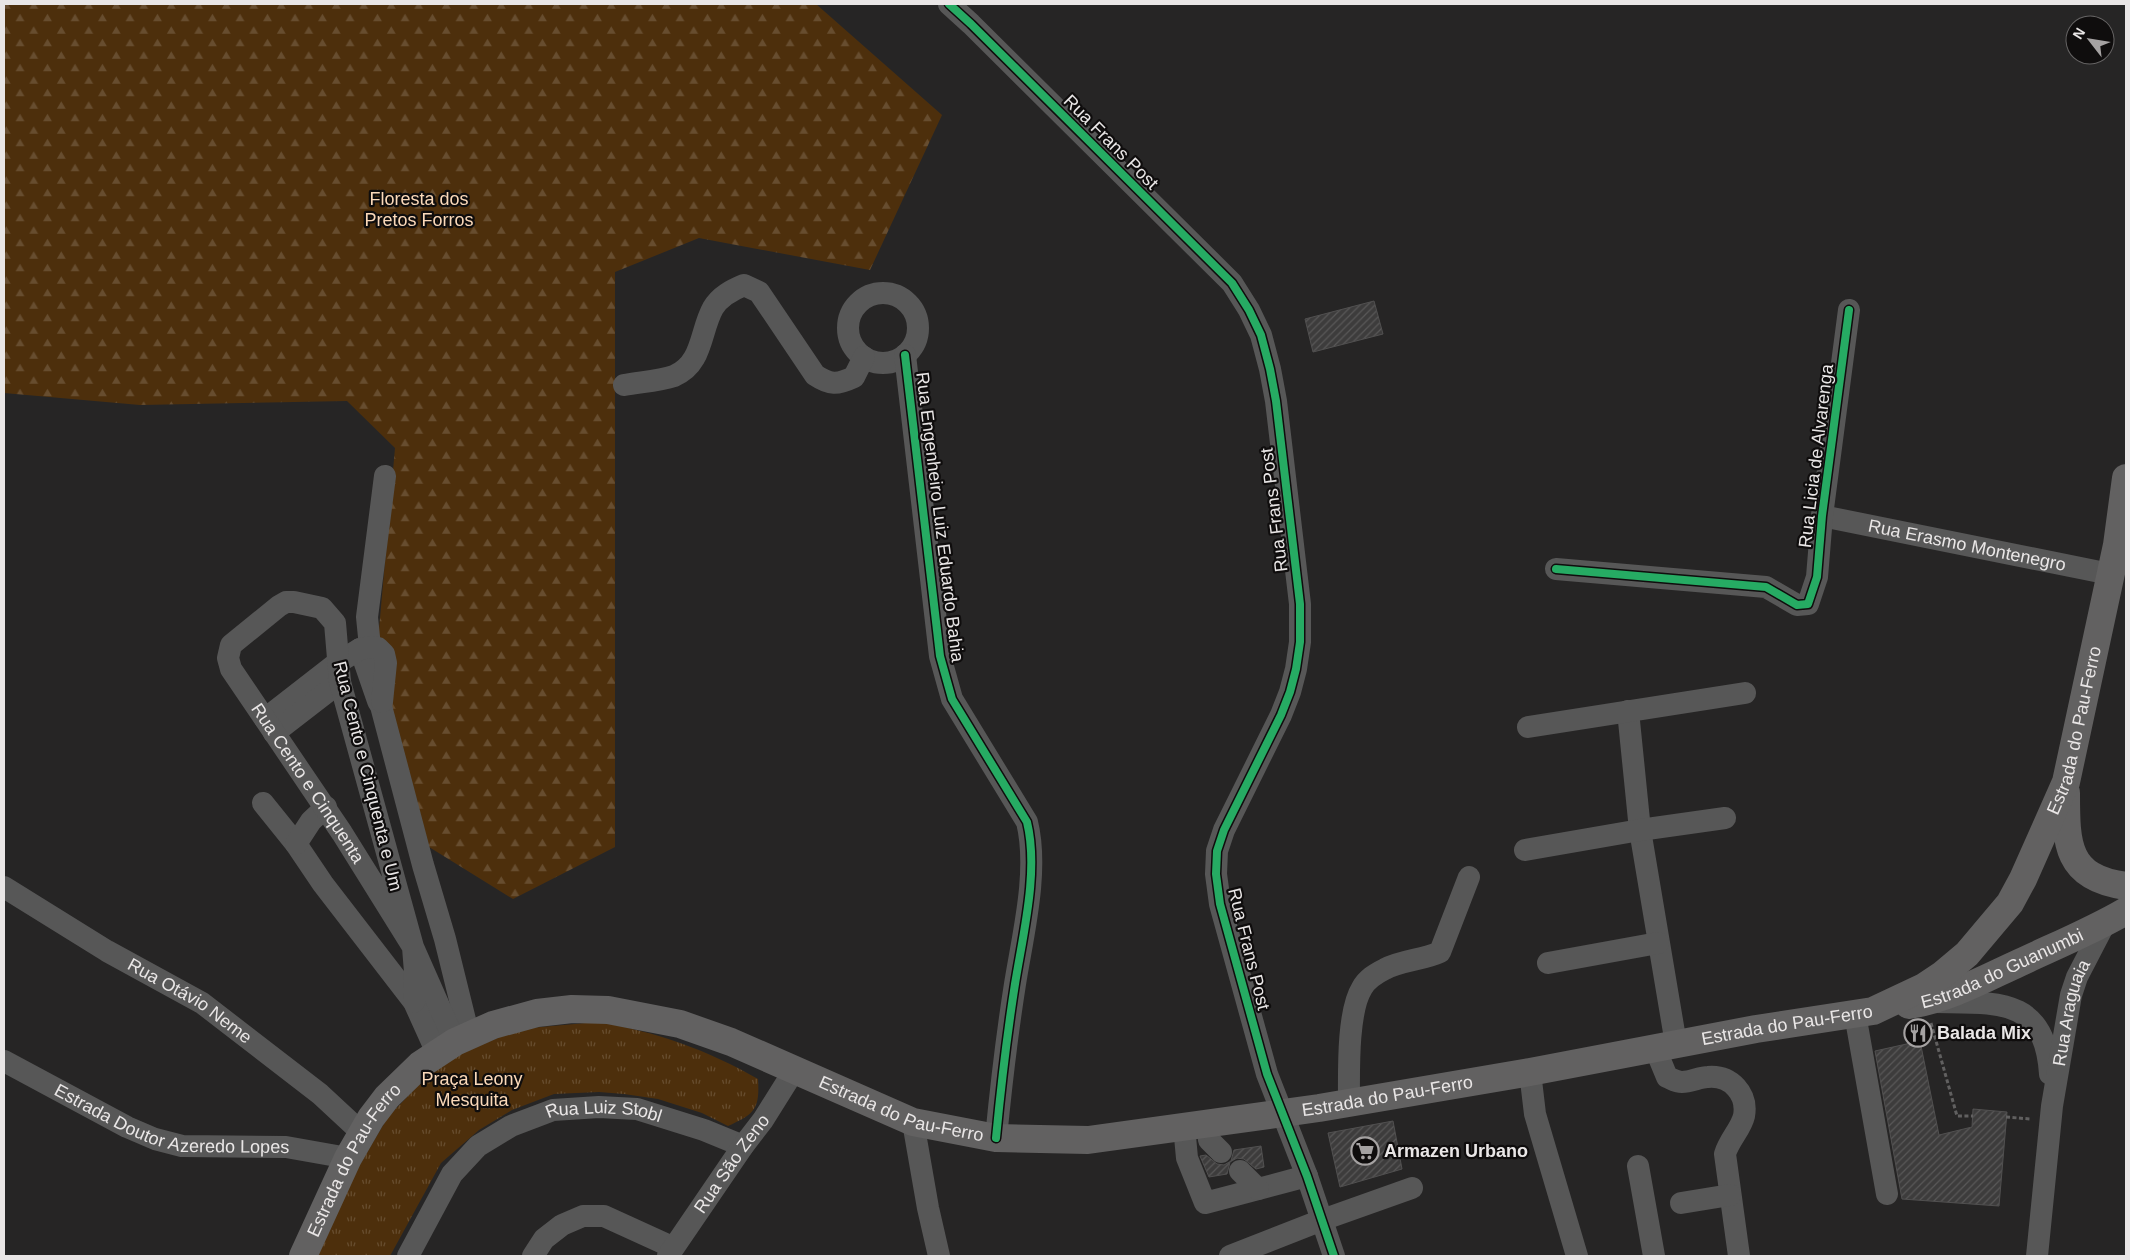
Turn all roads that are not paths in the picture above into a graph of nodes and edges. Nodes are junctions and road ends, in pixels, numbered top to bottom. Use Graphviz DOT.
graph roads {
  1 [pos="949,4"];
  2 [pos="1849,310"];
  3 [pos="905,355"];
  4 [pos="864,357"];
  5 [pos="624,385"];
  6 [pos="385,476"];
  7 [pos="2126,478"];
  8 [pos="1822,516"];
  9 [pos="1556,569"];
  10 [pos="2110,574"];
  11 [pos="365,648"];
  12 [pos="228,658"];
  13 [pos="339,673"];
  14 [pos="1745,693"];
  15 [pos="1628,711"];
  16 [pos="269,726"];
  17 [pos="1528,727"];
  18 [pos="2066,782"];
  19 [pos="263,803"];
  20 [pos="326,807"];
  21 [pos="374,807"];
  22 [pos="1725,818"];
  23 [pos="1640,830"];
  24 [pos="342,833"];
  25 [pos="296,844"];
  26 [pos="1525,850"];
  27 [pos="1469,877"];
  28 [pos="2126,886"];
  29 [pos="4,887"];
  30 [pos="2116,917"];
  31 [pos="1658,943"];
  32 [pos="413,947"];
  33 [pos="1548,962"];
  34 [pos="414,1002"];
  35 [pos="1928,1002"];
  36 [pos="1864,1013"];
  37 [pos="454,1044"];
  38 [pos="1666,1046"];
  39 [pos="4,1061"];
  40 [pos="795,1069"];
  41 [pos="1530,1072"];
  42 [pos="1349,1103"];
  43 [pos="2052,1106"];
  44 [pos="1283,1113"];
  45 [pos="914,1122"];
  46 [pos="1195,1125"];
  47 [pos="362,1133"];
  48 [pos="996,1138"];
  49 [pos="743,1146"];
  50 [pos="1221,1152"];
  51 [pos="348,1158"];
  52 [pos="1638,1166"];
  53 [pos="1240,1172"];
  54 [pos="1308,1176"];
  55 [pos="1412,1188"];
  56 [pos="1258,1189"];
  57 [pos="1887,1194"];
  58 [pos="1730,1195"];
  59 [pos="1681,1203"];
  60 [pos="1322,1220"];
  61 [pos="670,1252"];
  62 [pos="303,1256"];
  63 [pos="408,1256"];
  64 [pos="533,1256"];
  65 [pos="939,1256"];
  66 [pos="1230,1256"];
  67 [pos="1334,1256"];
  68 [pos="1577,1256"];
  69 [pos="1654,1256"];
  70 [pos="1739,1256"];
  71 [pos="2037,1256"];
  1 -- 44 [label="street, Rua Frans Post"];
  2 -- 8 [label="street, Rua Licia de Alvarenga"];
  3 -- 4 [label="street"];
  3 -- 4 [label="street"];
  3 -- 48 [label="street, Rua Engenheiro Luiz Eduardo Bahia"];
  4 -- 5 [label="street"];
  6 -- 11 [label="street"];
  7 -- 10 [label="main road, Estrada do Pau-Ferro"];
  8 -- 9 [label="street, Rua Licia de Alvarenga"];
  8 -- 10 [label="street, Rua Erasmo Montenegro"];
  10 -- 18 [label="main road, Estrada do Pau-Ferro"];
  11 -- 13 [label="street"];
  11 -- 37 [label="street"];
  12 -- 13 [label="street, Rua Cento e Cinquenta e Um"];
  12 -- 16 [label="street, Rua Cento e Cinquenta"];
  13 -- 16 [label="street"];
  13 -- 21 [label="street, Rua Cento e Cinquenta e Um"];
  14 -- 15 [label="street"];
  15 -- 17 [label="street"];
  15 -- 23 [label="street"];
  16 -- 20 [label="street, Rua Cento e Cinquenta"];
  18 -- 28 [label="main road"];
  18 -- 36 [label="main road, Estrada do Pau-Ferro"];
  19 -- 25 [label="street"];
  20 -- 24 [label="street, Rua Cento e Cinquenta"];
  20 -- 25 [label="street"];
  21 -- 24 [label="street"];
  21 -- 32 [label="street, Rua Cento e Cinquenta e Um"];
  22 -- 23 [label="street"];
  23 -- 26 [label="street"];
  23 -- 31 [label="street"];
  24 -- 32 [label="street, Rua Cento e Cinquenta"];
  25 -- 34 [label="street"];
  27 -- 42 [label="street"];
  29 -- 47 [label="street, Rua Otávio Neme"];
  30 -- 35 [label="main road, Estrada do Guanumbi"];
  30 -- 43 [label="street, Rua Araguaia"];
  31 -- 33 [label="street"];
  31 -- 38 [label="street"];
  32 -- 34 [label="street"];
  32 -- 37 [label="street, Rua Cento e Cinquenta"];
  34 -- 37 [label="street"];
  35 -- 36 [label="main road, Estrada do Guanumbi"];
  35 -- 43 [label="street, Rua Araguaia"];
  36 -- 38 [label="main road, Estrada do Pau-Ferro"];
  36 -- 57 [label="street"];
  37 -- 40 [label="main road, Estrada do Pau-Ferro"];
  37 -- 47 [label="main road, Estrada do Pau-Ferro"];
  38 -- 41 [label="main road, Estrada do Pau-Ferro"];
  38 -- 58 [label="street"];
  39 -- 51 [label="street, Estrada Doutor Azeredo Lopes"];
  40 -- 45 [label="main road, Estrada do Pau-Ferro"];
  40 -- 49 [label="street, Rua São Zeno"];
  41 -- 42 [label="main road, Estrada do Pau-Ferro"];
  41 -- 68 [label="street"];
  42 -- 44 [label="main road, Estrada do Pau-Ferro"];
  43 -- 71 [label="street, Rua Araguaia"];
  44 -- 46 [label="main road, Estrada do Pau-Ferro"];
  44 -- 54 [label="street, Rua Frans Post"];
  45 -- 48 [label="main road, Estrada do Pau-Ferro"];
  45 -- 65 [label="street"];
  46 -- 48 [label="main road, Estrada do Pau-Ferro"];
  46 -- 50 [label="street"];
  46 -- 56 [label="street"];
  47 -- 51 [label="main road, Estrada do Pau-Ferro"];
  49 -- 61 [label="street, Rua São Zeno"];
  49 -- 63 [label="street, Rua Luiz Stobl"];
  51 -- 62 [label="main road, Estrada do Pau-Ferro"];
  52 -- 69 [label="street"];
  53 -- 56 [label="street"];
  54 -- 56 [label="street"];
  54 -- 60 [label="street, Rua Frans Post"];
  55 -- 60 [label="street"];
  58 -- 59 [label="street"];
  58 -- 70 [label="street"];
  60 -- 66 [label="street"];
  60 -- 67 [label="street, Rua Frans Post"];
  61 -- 64 [label="street"];
}
